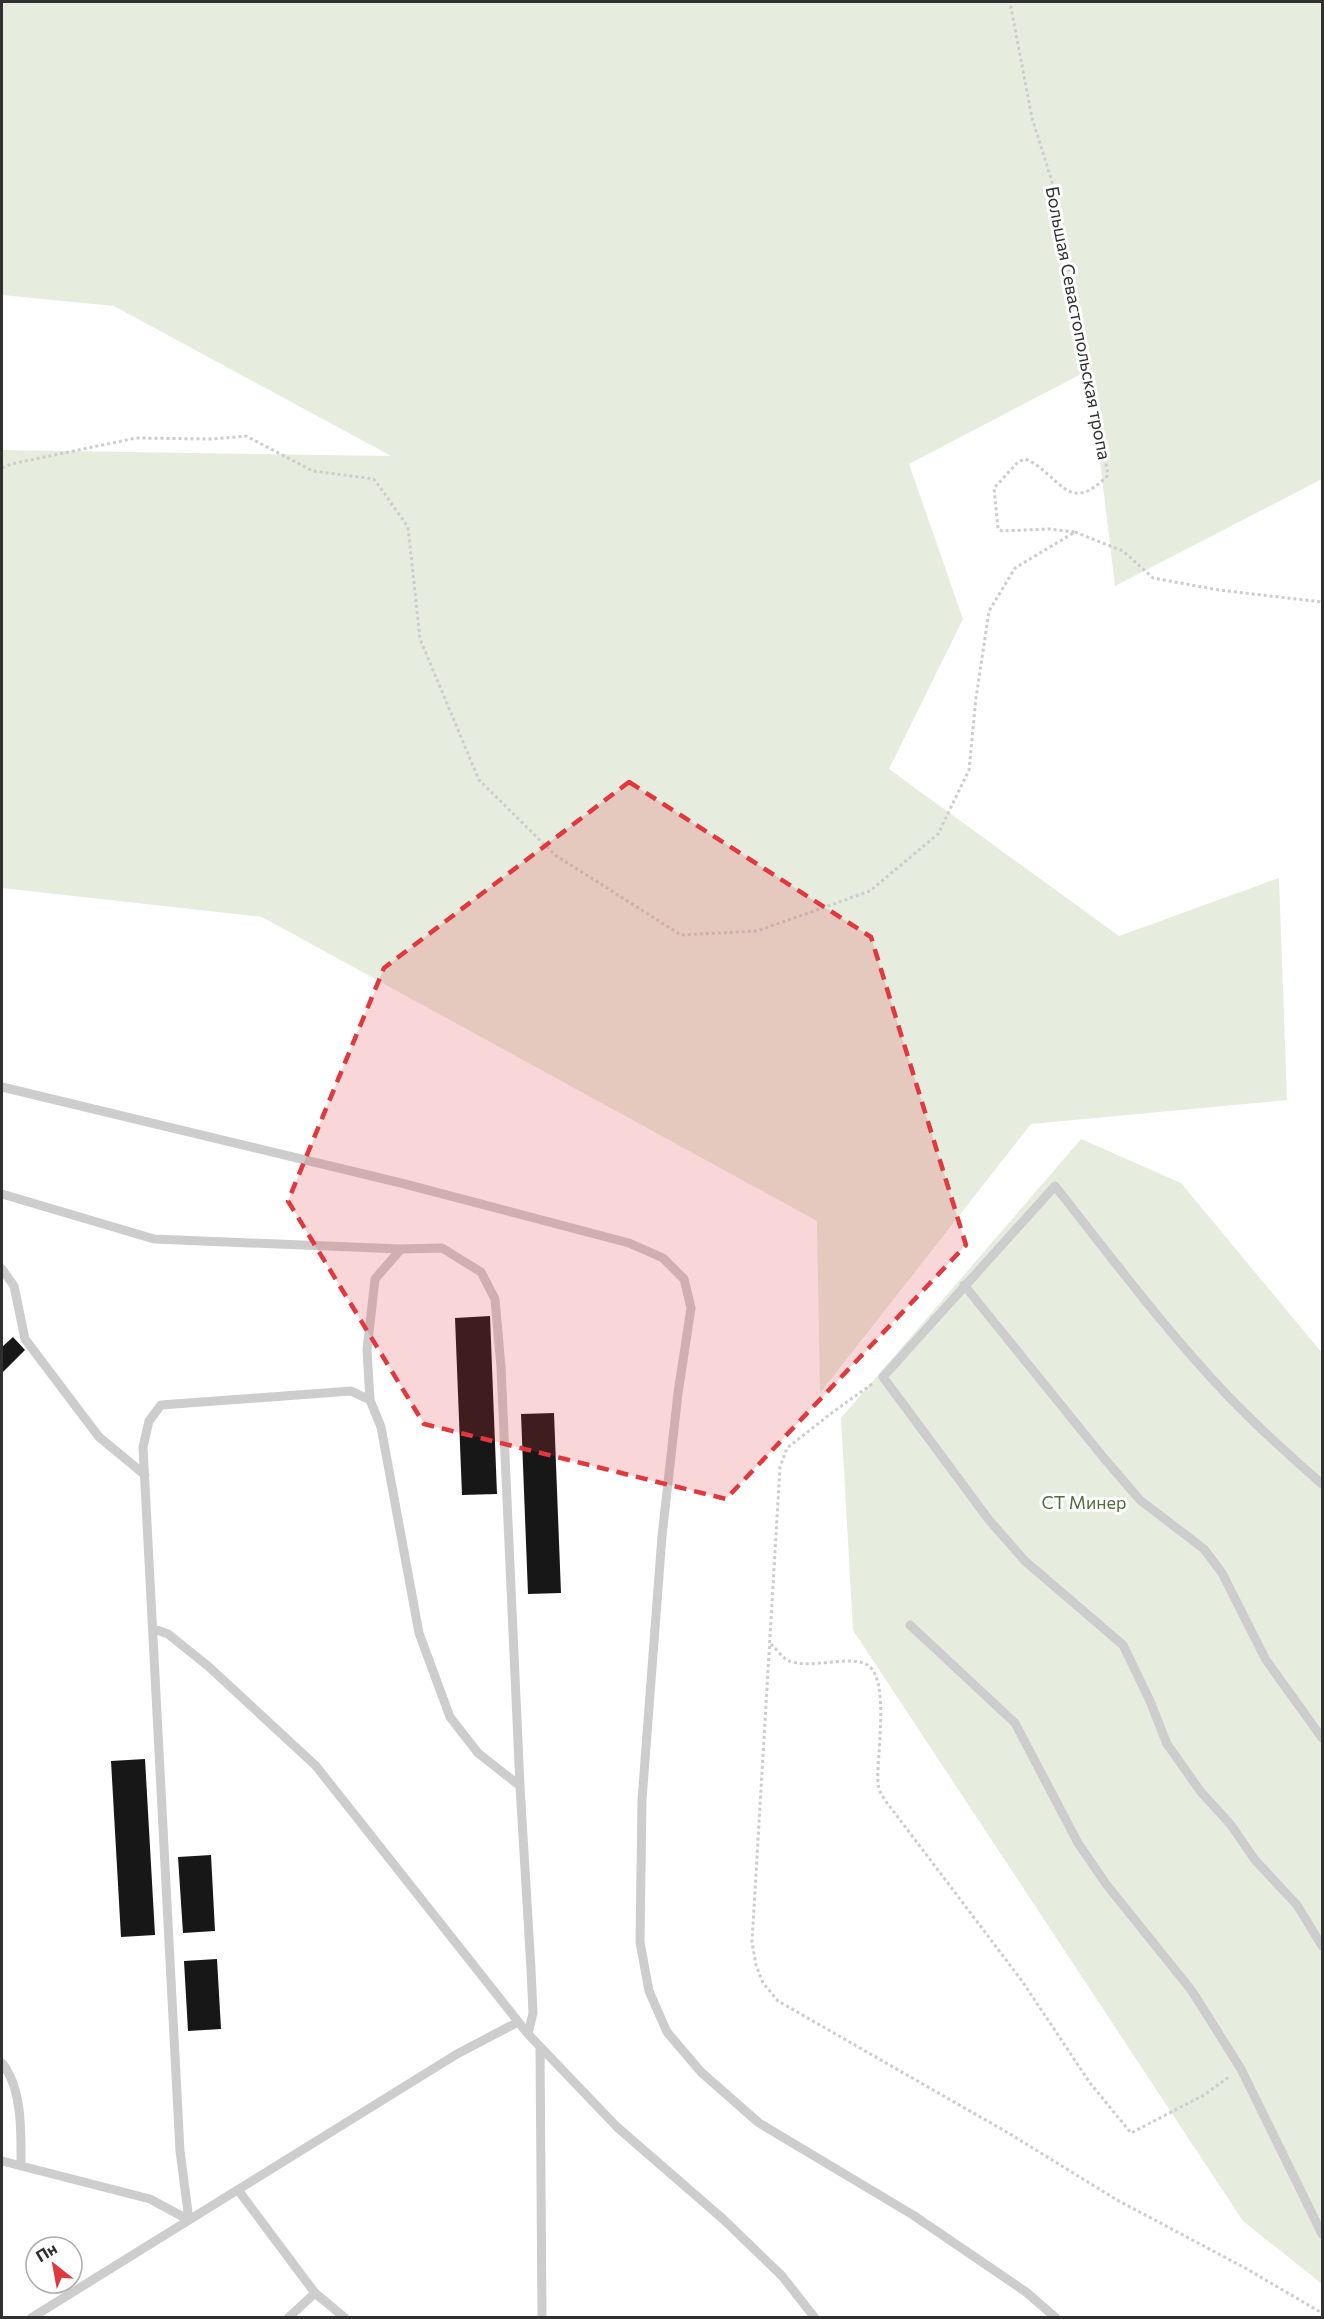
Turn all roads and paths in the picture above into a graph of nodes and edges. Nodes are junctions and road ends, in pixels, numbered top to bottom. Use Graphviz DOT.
graph roads {
  1 [pos="1010,2"];
  2 [pos="2,468"];
  3 [pos="1075,532"];
  4 [pos="1323,602"];
  5 [pos="2,1087"];
  6 [pos="2,1194"];
  7 [pos="401,1249"];
  8 [pos="2,1269"];
  9 [pos="964,1285"];
  10 [pos="883,1377"];
  11 [pos="370,1400"];
  12 [pos="145,1475"];
  13 [pos="1323,1484"];
  14 [pos="910,1625"];
  15 [pos="154,1629"];
  16 [pos="771,1644"];
  17 [pos="1323,1738"];
  18 [pos="520,1786"];
  19 [pos="1323,1946"];
  20 [pos="518,2022"];
  21 [pos="528,2034"];
  22 [pos="540,2047"];
  23 [pos="2,2063"];
  24 [pos="1240,2069"];
  25 [pos="2,2161"];
  26 [pos="21,2166"];
  27 [pos="238,2190"];
  28 [pos="189,2220"];
  29 [pos="1323,2234"];
  30 [pos="315,2293"];
  31 [pos="1323,2313"];
  32 [pos="31,2318"];
  33 [pos="288,2318"];
  34 [pos="345,2318"];
  35 [pos="542,2318"];
  36 [pos="815,2318"];
  37 [pos="1056,2318"];
  1 -- 3 [label="path, Большая Севастопольская тропа"];
  2 -- 3 [label="path"];
  3 -- 4 [label="path"];
  5 -- 37 [label="lane"];
  6 -- 7 [label="lane"];
  7 -- 11 [label="lane"];
  7 -- 18 [label="lane"];
  8 -- 12 [label="lane"];
  9 -- 10 [label="lane"];
  9 -- 13 [label="lane"];
  9 -- 17 [label="lane"];
  10 -- 16 [label="path"];
  10 -- 19 [label="lane"];
  11 -- 12 [label="lane"];
  11 -- 18 [label="lane"];
  12 -- 15 [label="lane"];
  14 -- 24 [label="lane"];
  15 -- 20 [label="lane"];
  15 -- 28 [label="lane"];
  16 -- 24 [label="path"];
  16 -- 31 [label="path"];
  18 -- 21 [label="lane"];
  20 -- 21 [label="lane"];
  20 -- 27 [label="lane"];
  21 -- 22 [label="lane"];
  22 -- 35 [label="lane"];
  22 -- 36 [label="lane"];
  23 -- 26 [label="lane"];
  24 -- 29 [label="lane"];
  25 -- 26 [label="lane"];
  26 -- 28 [label="lane"];
  27 -- 28 [label="lane"];
  27 -- 30 [label="lane"];
  28 -- 32 [label="lane"];
  30 -- 33 [label="lane"];
  30 -- 34 [label="lane"];
}
